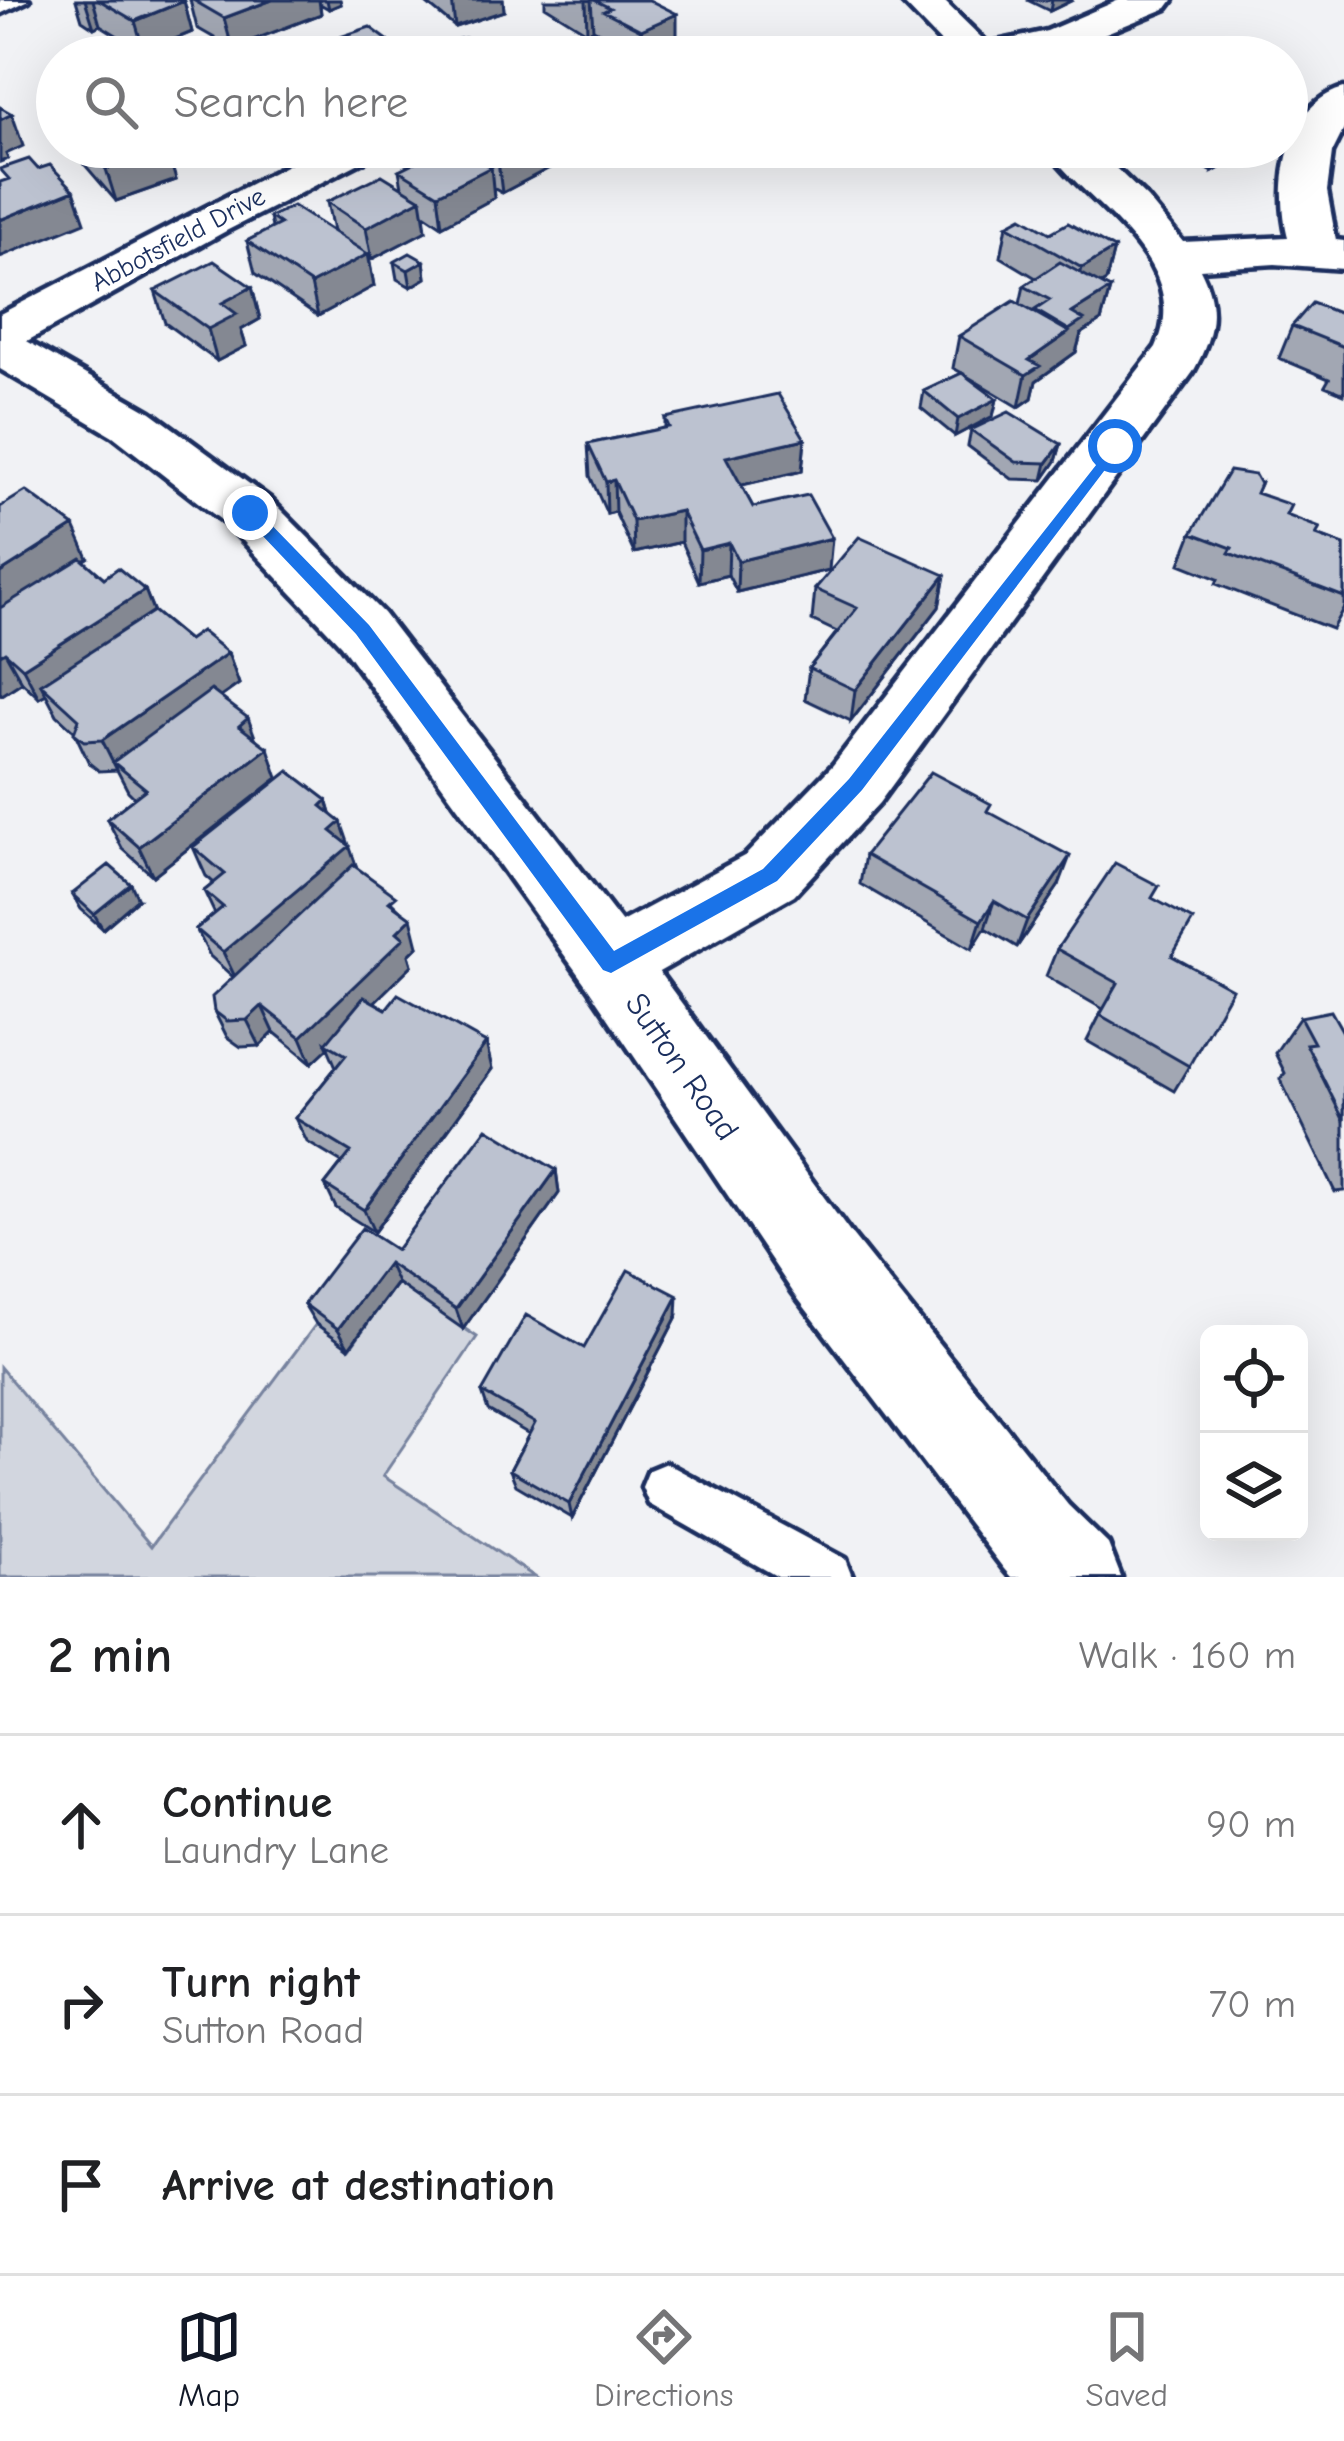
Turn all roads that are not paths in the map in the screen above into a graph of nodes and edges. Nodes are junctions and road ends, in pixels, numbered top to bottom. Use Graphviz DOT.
graph roads {
  1 [pos="18,0"];
  2 [pos="920,0"];
  3 [pos="1153,0"];
  4 [pos="0,7"];
  5 [pos="959,36"];
  6 [pos="1069,36"];
  7 [pos="1344,101"];
  8 [pos="1308,165"];
  9 [pos="314,168"];
  10 [pos="1088,168"];
  11 [pos="1307,168"];
  12 [pos="1330,253"];
  13 [pos="1172,257"];
  14 [pos="0,335"];
  15 [pos="0,347"];
  16 [pos="611,963"];
  17 [pos="666,1486"];
  18 [pos="1044,1564"];
  19 [pos="827,1577"];
  1 -- 4 [label="lane"];
  2 -- 5 [label="street"];
  3 -- 6 [label="street"];
  7 -- 8 [label="street"];
  9 -- 14 [label="street, Abbotsfield Drive"];
  10 -- 13 [label="street"];
  11 -- 12 [label="street"];
  12 -- 13 [label="street"];
  13 -- 16 [label="street"];
  15 -- 16 [label="street, Sutton Road"];
  16 -- 18 [label="street, Sutton Road"];
  17 -- 19 [label="lane"];
}
